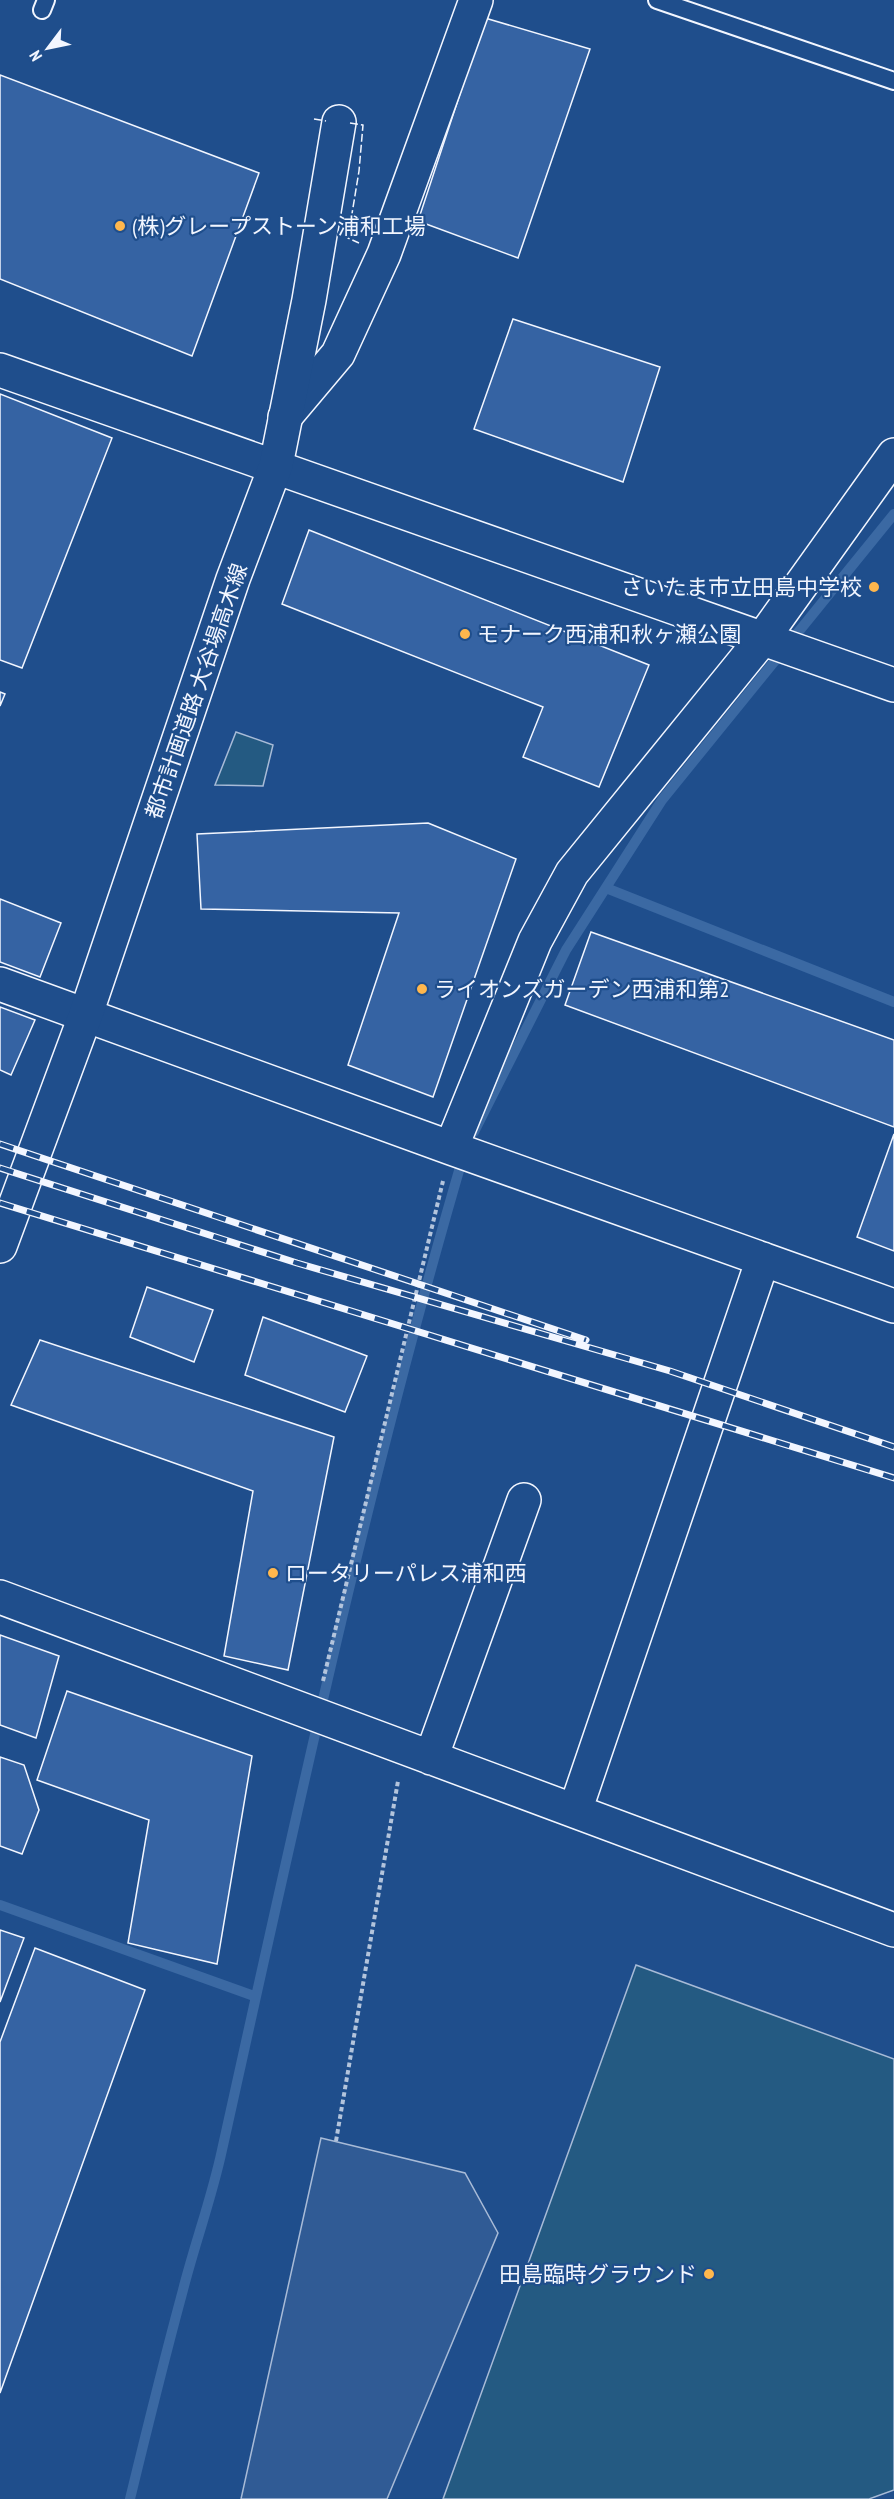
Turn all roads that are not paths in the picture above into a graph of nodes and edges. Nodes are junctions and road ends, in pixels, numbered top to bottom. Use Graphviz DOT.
graph roads {
  1 [pos="476,0"];
  2 [pos="657,0"];
  3 [pos="894,81"];
  4 [pos="339,122"];
  5 [pos="0,370"];
  6 [pos="285,417"];
  7 [pos="894,454"];
  8 [pos="276,465"];
  9 [pos="765,639"];
  10 [pos="894,685"];
  11 [pos="0,984"];
  12 [pos="86,1014"];
  13 [pos="451,1148"];
  14 [pos="0,1246"];
  15 [pos="763,1259"];
  16 [pos="894,1306"];
  17 [pos="524,1500"];
  18 [pos="0,1597"];
  19 [pos="417,1752"];
  20 [pos="575,1811"];
  21 [pos="894,1930"];
  1 -- 6 [label="street"];
  2 -- 3 [label="lane"];
  4 -- 6 [label="street, 都市計画道路 大谷場高木線"];
  5 -- 8 [label="street"];
  6 -- 8 [label="street, 都市計画道路 大谷場高木線"];
  7 -- 9 [label="street"];
  8 -- 9 [label="street"];
  8 -- 12 [label="street, 都市計画道路 大谷場高木線"];
  9 -- 10 [label="street"];
  9 -- 13 [label="street"];
  11 -- 12 [label="street"];
  12 -- 13 [label="street"];
  12 -- 14 [label="street, 都市計画道路 大谷場高木線"];
  13 -- 15 [label="street"];
  15 -- 16 [label="street"];
  15 -- 20 [label="street"];
  17 -- 19 [label="street"];
  18 -- 19 [label="street"];
  19 -- 20 [label="street"];
  20 -- 21 [label="street"];
}
